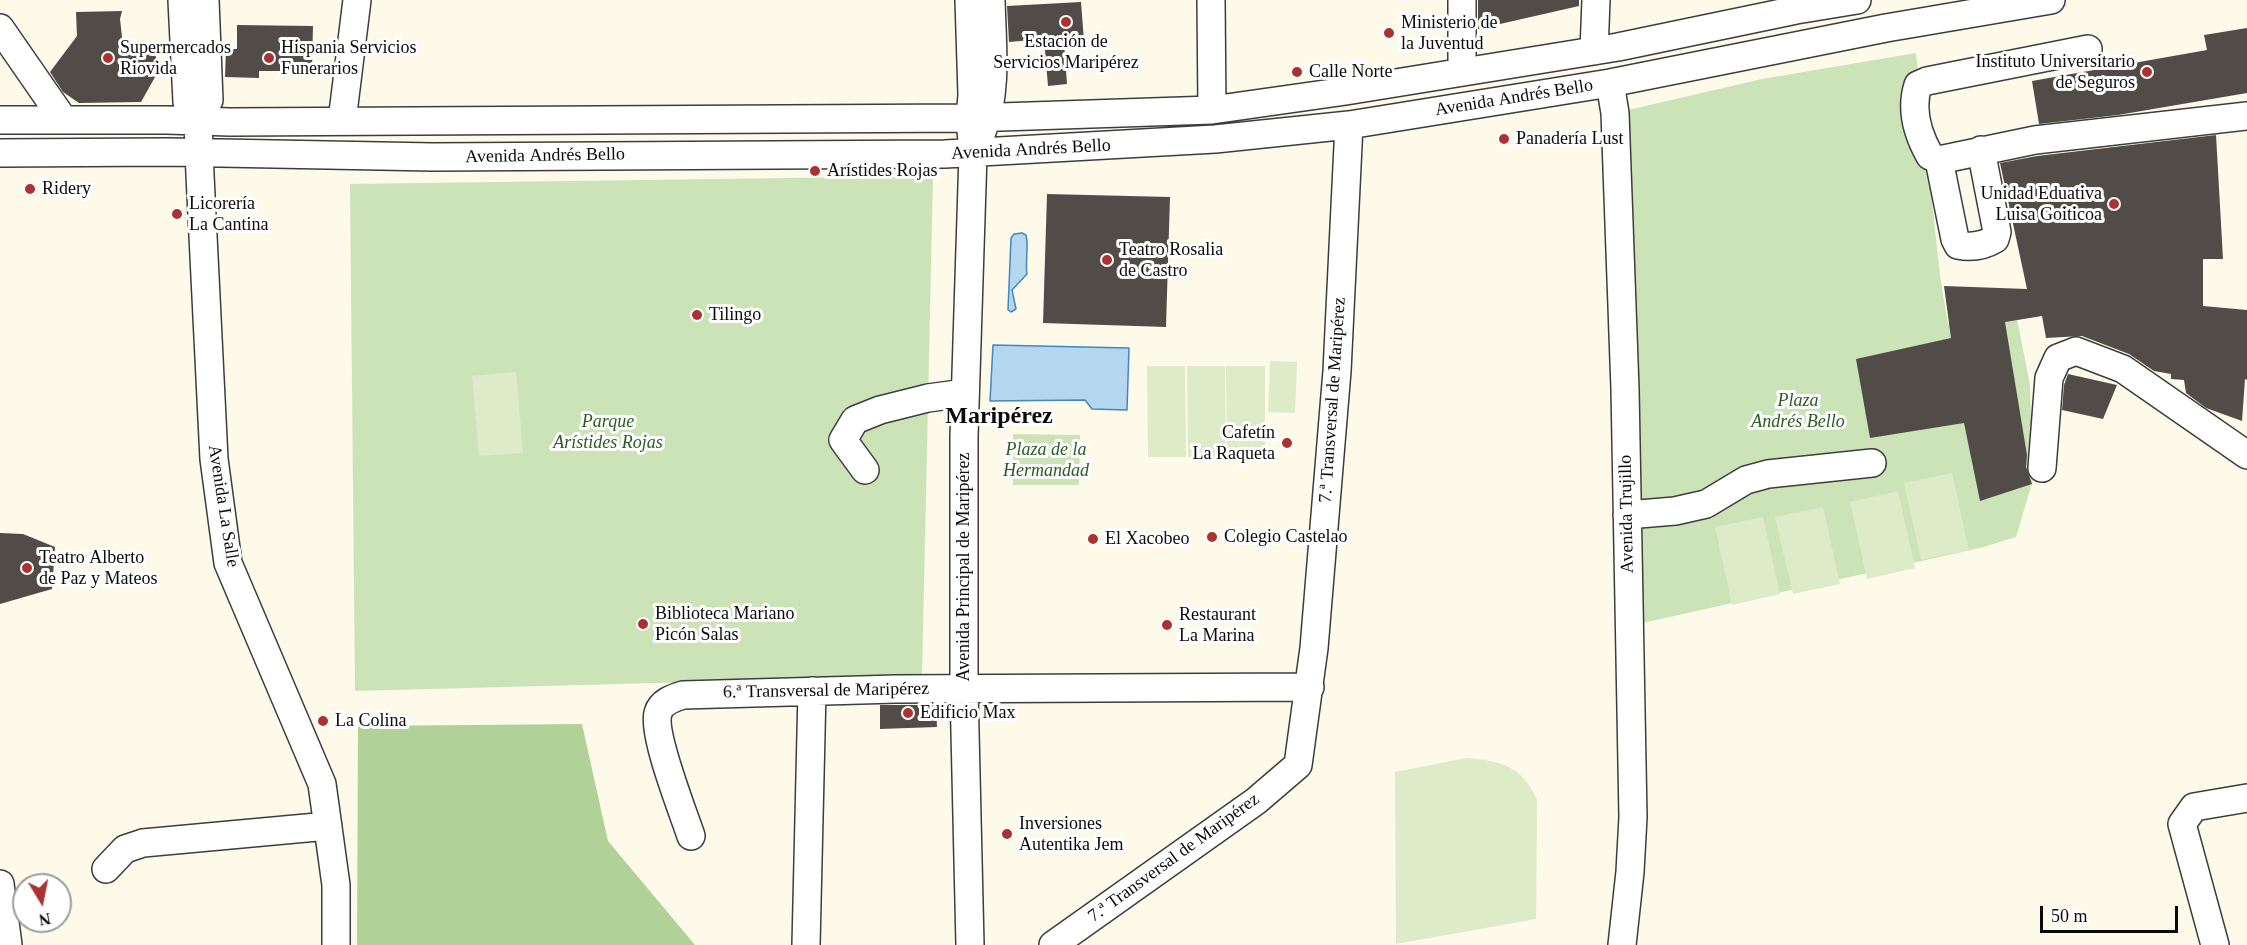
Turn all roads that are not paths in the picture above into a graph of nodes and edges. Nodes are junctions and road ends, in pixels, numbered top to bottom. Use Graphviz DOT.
graph roads {
  1 [pos="182,0"];
  2 [pos="205,0"];
  3 [pos="357,0"];
  4 [pos="969,0"];
  5 [pos="991,0"];
  6 [pos="1211,0"];
  7 [pos="1462,0"];
  8 [pos="1596,0"];
  9 [pos="1857,0"];
  10 [pos="2051,0"];
  11 [pos="0,28"];
  12 [pos="2088,49"];
  13 [pos="1594,51"];
  14 [pos="1462,72"];
  15 [pos="1610,82"];
  16 [pos="1212,110"];
  17 [pos="2247,116"];
  18 [pos="979,118"];
  19 [pos="63,119"];
  20 [pos="0,120"];
  21 [pos="198,120"];
  22 [pos="342,121"];
  23 [pos="1349,125"];
  24 [pos="1981,150"];
  25 [pos="199,152"];
  26 [pos="0,153"];
  27 [pos="973,154"];
  28 [pos="1939,160"];
  29 [pos="965,393"];
  30 [pos="2247,455"];
  31 [pos="1872,463"];
  32 [pos="2042,468"];
  33 [pos="865,470"];
  34 [pos="1627,514"];
  35 [pos="1310,687"];
  36 [pos="964,689"];
  37 [pos="812,691"];
  38 [pos="2247,798"];
  39 [pos="328,826"];
  40 [pos="691,836"];
  41 [pos="106,869"];
  42 [pos="0,884"];
  43 [pos="8,945"];
  44 [pos="336,945"];
  45 [pos="806,945"];
  46 [pos="970,945"];
  47 [pos="1053,945"];
  48 [pos="1622,945"];
  49 [pos="2215,945"];
  1 -- 21 [label="street, Avenida La Salle"];
  2 -- 21 [label="street, Avenida La Salle"];
  3 -- 22 [label="street"];
  4 -- 18 [label="street, Avenida Principal de Maripérez"];
  5 -- 18 [label="street, Avenida Principal de Maripérez"];
  6 -- 16 [label="street"];
  7 -- 14 [label="street"];
  8 -- 13 [label="street"];
  9 -- 13 [label="street, Avenida Andrés Bello"];
  10 -- 15 [label="street, Avenida Andrés Bello"];
  11 -- 19 [label="street"];
  12 -- 28 [label="street"];
  13 -- 14 [label="street, Avenida Andrés Bello"];
  14 -- 16 [label="street, Avenida Andrés Bello"];
  15 -- 23 [label="street, Avenida Andrés Bello"];
  15 -- 34 [label="street, Avenida Trujillo"];
  16 -- 18 [label="street, Avenida Andrés Bello"];
  17 -- 24 [label="street"];
  18 -- 22 [label="street, Avenida Andrés Bello"];
  18 -- 27 [label="street, Avenida Principal de Maripérez"];
  19 -- 20 [label="street, Avenida Andrés Bello"];
  19 -- 21 [label="street, Avenida Andrés Bello"];
  21 -- 22 [label="street, Avenida Andrés Bello"];
  21 -- 25 [label="street, Avenida La Salle"];
  23 -- 27 [label="street, Avenida Andrés Bello"];
  23 -- 35 [label="street, 7.ª Transversal de Maripérez"];
  24 -- 28 [label="street"];
  24 -- 28 [label="street"];
  25 -- 26 [label="street, Avenida Andrés Bello"];
  25 -- 27 [label="street, Avenida Andrés Bello"];
  25 -- 39 [label="street, Avenida La Salle"];
  27 -- 29 [label="street, Avenida Principal de Maripérez"];
  29 -- 33 [label="street"];
  29 -- 36 [label="street, Avenida Principal de Maripérez"];
  30 -- 32 [label="street"];
  31 -- 34 [label="street"];
  34 -- 48 [label="street, Avenida Trujillo"];
  35 -- 36 [label="street, 6.ª Transversal de Maripérez"];
  35 -- 47 [label="street, 7.ª Transversal de Maripérez"];
  36 -- 37 [label="street, 6.ª Transversal de Maripérez"];
  36 -- 46 [label="street, Avenida Principal de Maripérez"];
  37 -- 40 [label="street, 6.ª Transversal de Maripérez"];
  37 -- 45 [label="street"];
  38 -- 49 [label="street"];
  39 -- 41 [label="street"];
  39 -- 44 [label="street, Avenida La Salle"];
  42 -- 43 [label="street"];
}
